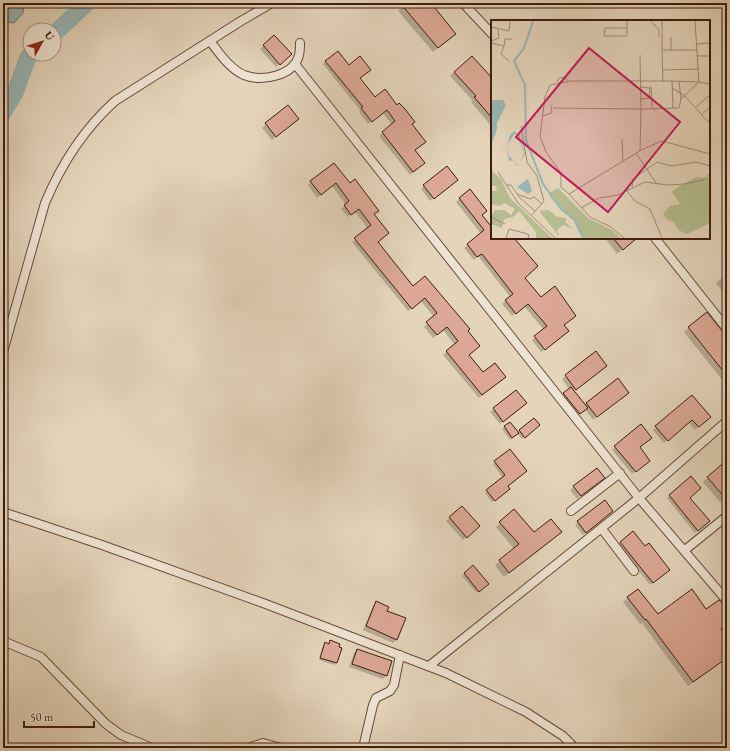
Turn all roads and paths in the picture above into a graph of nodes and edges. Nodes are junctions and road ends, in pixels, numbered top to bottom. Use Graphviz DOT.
graph roads {
  1 [pos="272,3"];
  2 [pos="463,3"];
  3 [pos="491,33"];
  4 [pos="210,41"];
  5 [pos="300,43"];
  6 [pos="295,64"];
  7 [pos="656,239"];
  8 [pos="727,329"];
  9 [pos="3,352"];
  10 [pos="727,421"];
  11 [pos="620,473"];
  12 [pos="639,498"];
  13 [pos="571,511"];
  14 [pos="3,512"];
  15 [pos="727,516"];
  16 [pos="602,529"];
  17 [pos="685,550"];
  18 [pos="634,571"];
  19 [pos="727,601"];
  20 [pos="3,641"];
  21 [pos="400,655"];
  22 [pos="429,666"];
  23 [pos="152,748"];
  24 [pos="248,748"];
  25 [pos="281,748"];
  26 [pos="363,748"];
  27 [pos="575,748"];
  1 -- 4 [label="street"];
  2 -- 3 [label="street"];
  4 -- 6 [label="street"];
  4 -- 9 [label="street"];
  5 -- 6 [label="street"];
  6 -- 11 [label="street"];
  7 -- 8 [label="street"];
  10 -- 12 [label="street"];
  11 -- 12 [label="street"];
  11 -- 13 [label="street"];
  12 -- 16 [label="street"];
  12 -- 17 [label="street"];
  14 -- 21 [label="street"];
  15 -- 17 [label="street"];
  16 -- 18 [label="street"];
  16 -- 22 [label="street"];
  17 -- 19 [label="street"];
  20 -- 23 [label="street"];
  21 -- 22 [label="street"];
  21 -- 26 [label="street"];
  22 -- 27 [label="street"];
  24 -- 25 [label="street"];
}
